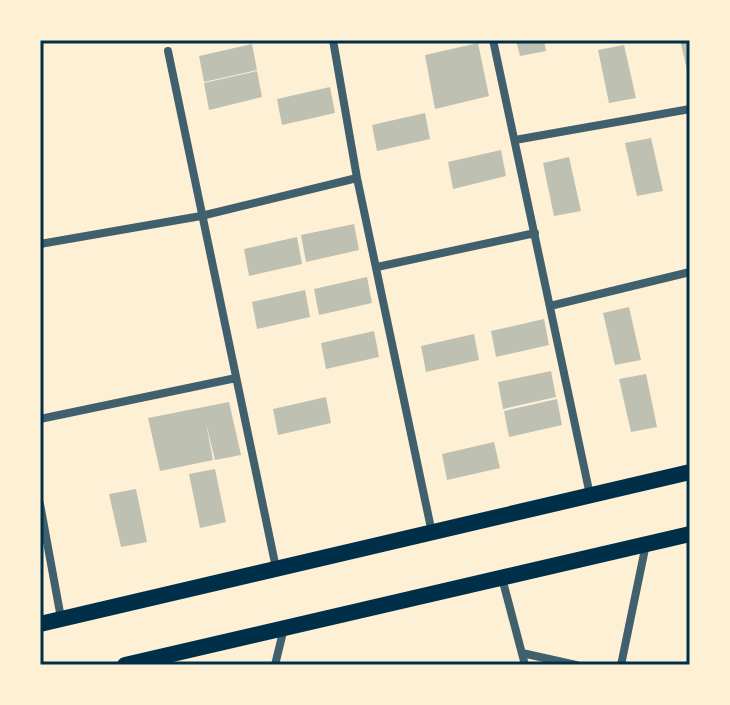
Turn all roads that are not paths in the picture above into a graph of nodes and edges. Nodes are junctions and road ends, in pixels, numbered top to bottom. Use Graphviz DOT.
graph roads {
  1 [pos="333,40"];
  2 [pos="493,40"];
  3 [pos="168,51"];
  4 [pos="690,109"];
  5 [pos="515,140"];
  6 [pos="357,178"];
  7 [pos="201,216"];
  8 [pos="535,233"];
  9 [pos="40,244"];
  10 [pos="377,267"];
  11 [pos="690,272"];
  12 [pos="550,306"];
  13 [pos="236,378"];
  14 [pos="40,419"];
  15 [pos="690,472"];
  16 [pos="590,496"];
  17 [pos="40,504"];
  18 [pos="432,534"];
  19 [pos="690,534"];
  20 [pos="646,544"];
  21 [pos="277,569"];
  22 [pos="502,578"];
  23 [pos="61,619"];
  24 [pos="40,624"];
  25 [pos="284,628"];
  26 [pos="522,653"];
  27 [pos="125,665"];
  28 [pos="275,665"];
  29 [pos="525,665"];
  30 [pos="576,665"];
  31 [pos="621,665"];
  1 -- 6 [label="street"];
  2 -- 5 [label="street"];
  3 -- 7 [label="street"];
  4 -- 5 [label="street"];
  5 -- 8 [label="street"];
  6 -- 7 [label="street"];
  6 -- 10 [label="street"];
  7 -- 9 [label="street"];
  7 -- 13 [label="street"];
  8 -- 10 [label="street"];
  8 -- 12 [label="street"];
  10 -- 18 [label="street"];
  11 -- 12 [label="street"];
  12 -- 16 [label="street"];
  13 -- 14 [label="street"];
  13 -- 21 [label="street"];
  15 -- 16 [label="main road"];
  16 -- 18 [label="main road"];
  17 -- 23 [label="street"];
  18 -- 21 [label="main road"];
  19 -- 20 [label="main road"];
  20 -- 22 [label="main road"];
  20 -- 31 [label="street"];
  21 -- 23 [label="main road"];
  22 -- 25 [label="main road"];
  22 -- 26 [label="street"];
  23 -- 24 [label="main road"];
  25 -- 27 [label="main road"];
  25 -- 28 [label="street"];
  26 -- 29 [label="street"];
  26 -- 30 [label="street"];
}
